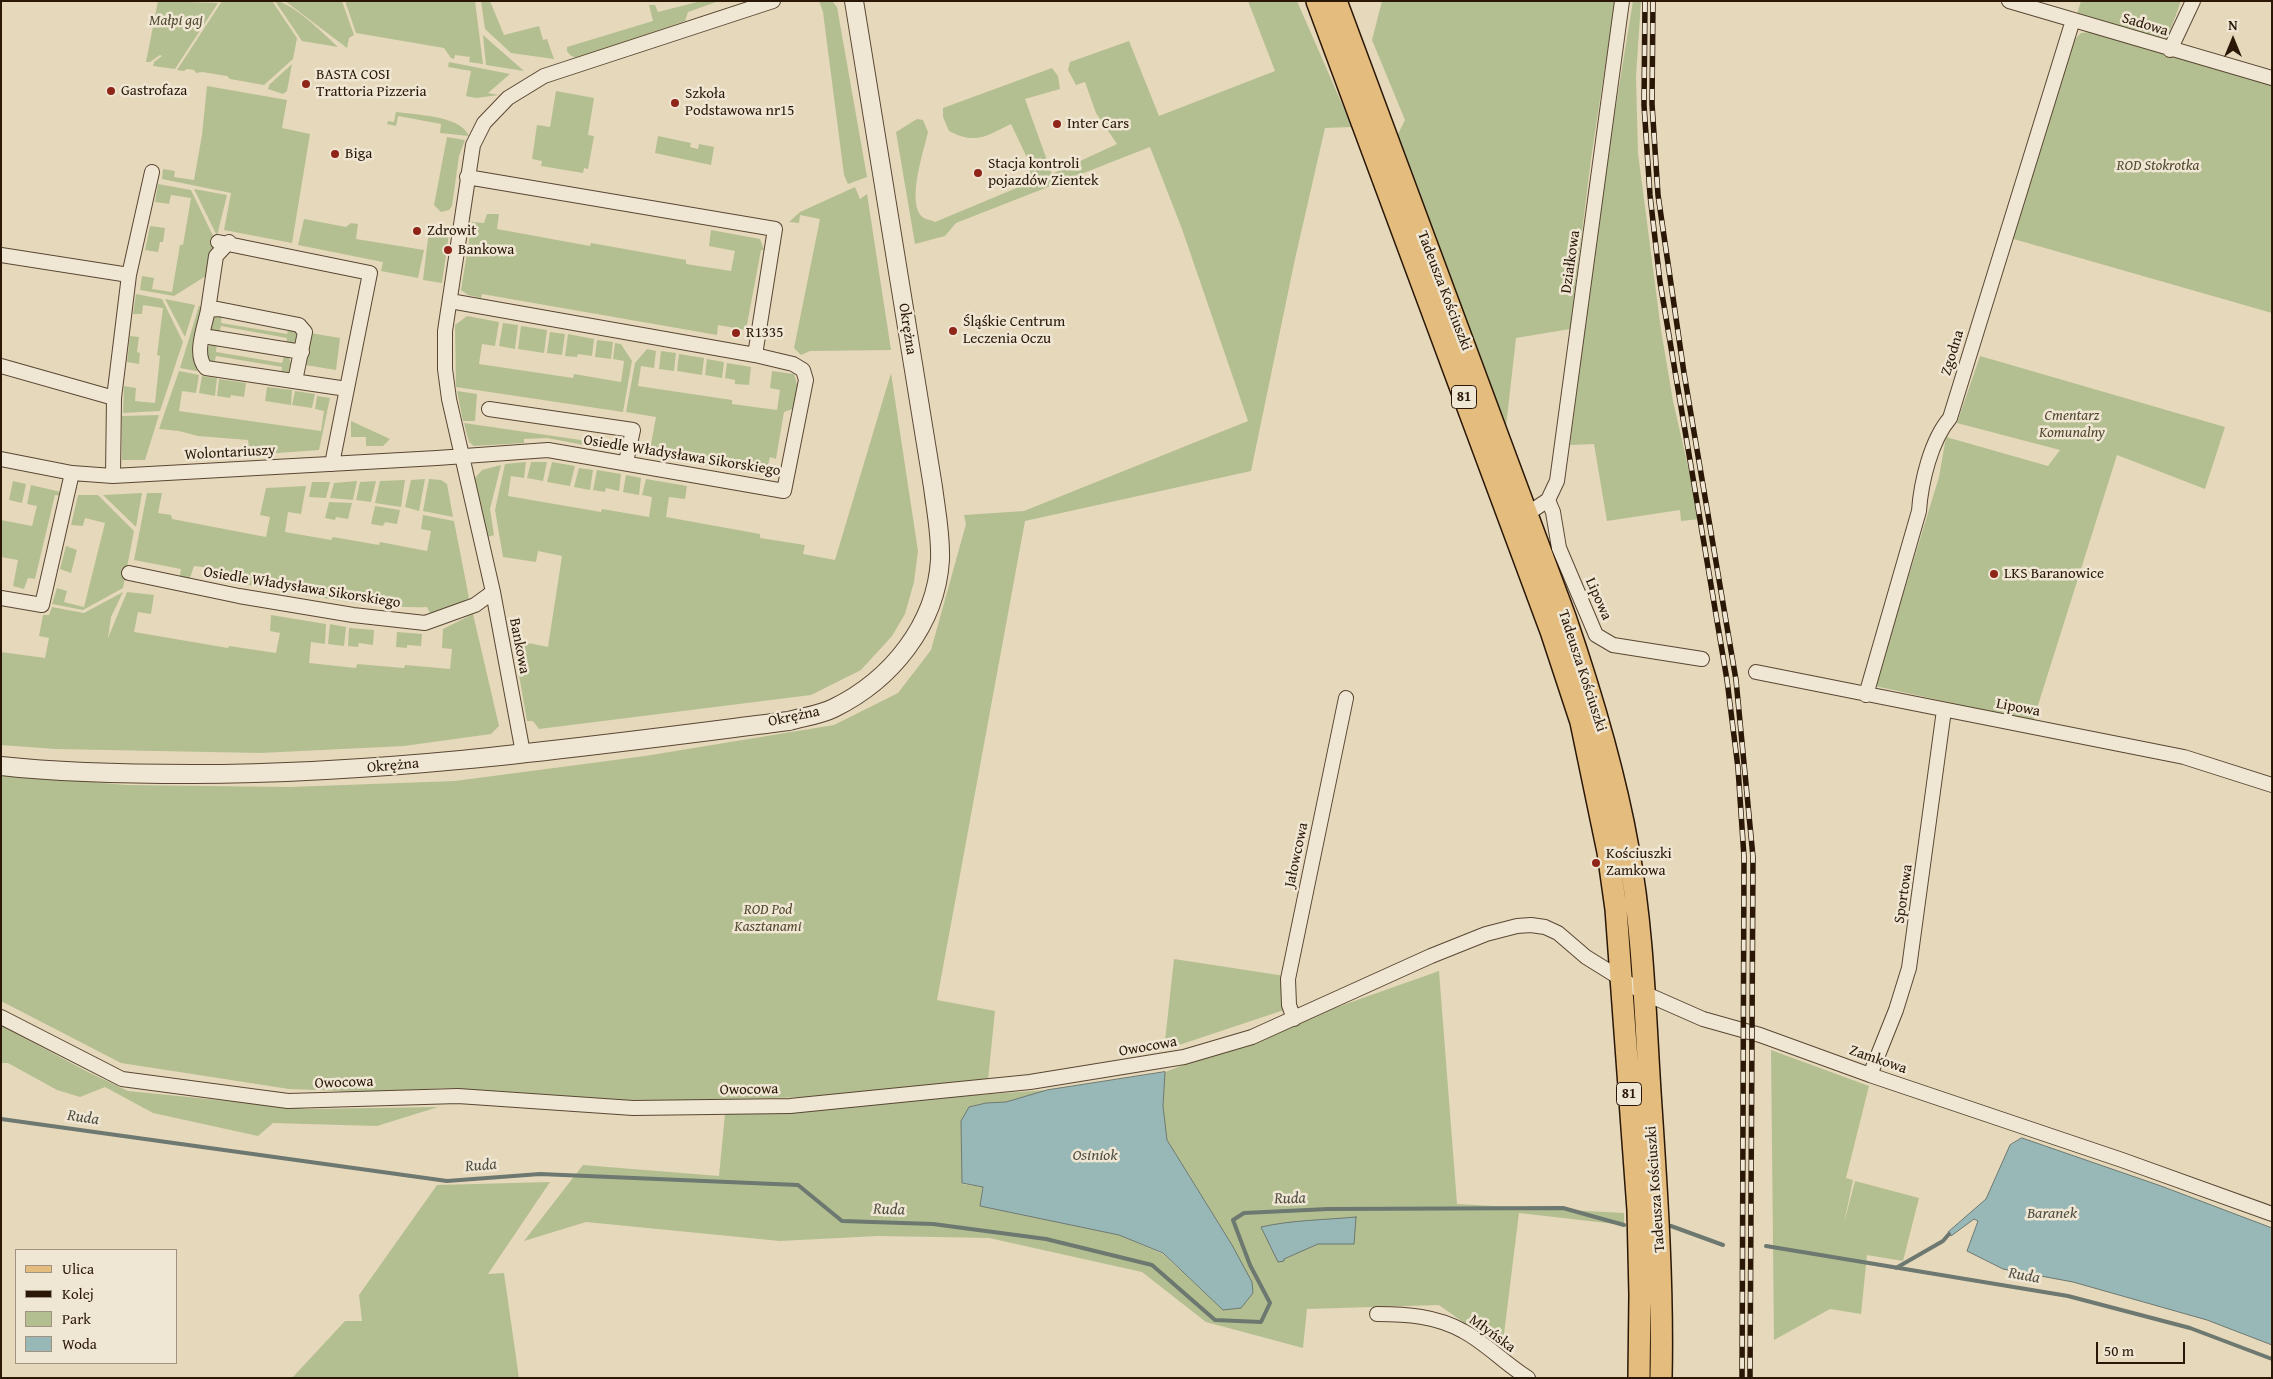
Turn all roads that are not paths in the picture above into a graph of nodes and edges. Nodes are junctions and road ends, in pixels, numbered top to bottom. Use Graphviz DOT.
graph roads {
  1 [pos="773,1"];
  2 [pos="854,1"];
  3 [pos="1317,1"];
  4 [pos="1336,1"];
  5 [pos="1622,1"];
  6 [pos="2009,1"];
  7 [pos="2193,1"];
  8 [pos="2074,20"];
  9 [pos="2170,50"];
  10 [pos="2272,78"];
  11 [pos="152,172"];
  12 [pos="466,177"];
  13 [pos="1,255"];
  14 [pos="129,275"];
  15 [pos="450,301"];
  16 [pos="208,310"];
  17 [pos="203,336"];
  18 [pos="302,352"];
  19 [pos="755,355"];
  20 [pos="1,366"];
  21 [pos="295,381"];
  22 [pos="347,389"];
  23 [pos="114,398"];
  24 [pos="489,409"];
  25 [pos="463,457"];
  26 [pos="1,459"];
  27 [pos="626,462"];
  28 [pos="332,464"];
  29 [pos="72,473"];
  30 [pos="113,476"];
  31 [pos="1548,500"];
  32 [pos="1527,514"];
  33 [pos="130,573"];
  34 [pos="493,592"];
  35 [pos="1,598"];
  36 [pos="1702,659"];
  37 [pos="1756,672"];
  38 [pos="1866,694"];
  39 [pos="1346,698"];
  40 [pos="1944,710"];
  41 [pos="523,753"];
  42 [pos="1,766"];
  43 [pos="2272,785"];
  44 [pos="1486,934"];
  45 [pos="1621,978"];
  46 [pos="1644,993"];
  47 [pos="1,1017"];
  48 [pos="1294,1019"];
  49 [pos="1870,1075"];
  50 [pos="2272,1214"];
  51 [pos="1377,1314"];
  52 [pos="1528,1378"];
  53 [pos="1639,1378"];
  54 [pos="1661,1378"];
  1 -- 12 [label="street, Bankowa"];
  2 -- 41 [label="street, Okrężna"];
  3 -- 45 [label="main road, Tadeusza Kościuszki / 81"];
  4 -- 32 [label="main road, Tadeusza Kościuszki / 81"];
  5 -- 31 [label="street, Działkowa"];
  6 -- 8 [label="street, Sadowa"];
  7 -- 9 [label="street"];
  8 -- 9 [label="street, Sadowa"];
  8 -- 38 [label="street, Zgodna"];
  9 -- 10 [label="street, Sadowa"];
  11 -- 14 [label="street"];
  12 -- 15 [label="street, Bankowa"];
  12 -- 19 [label="street"];
  13 -- 14 [label="street"];
  14 -- 23 [label="street"];
  15 -- 19 [label="street, Osiedle Władysława Sikorskiego"];
  15 -- 25 [label="street, Bankowa"];
  16 -- 17 [label="street"];
  16 -- 18 [label="street"];
  16 -- 22 [label="street"];
  17 -- 18 [label="street"];
  17 -- 21 [label="street"];
  18 -- 21 [label="street"];
  19 -- 27 [label="street, Osiedle Władysława Sikorskiego"];
  20 -- 23 [label="street"];
  21 -- 22 [label="street"];
  22 -- 28 [label="street"];
  23 -- 30 [label="street"];
  24 -- 27 [label="street"];
  25 -- 27 [label="street, Osiedle Władysława Sikorskiego"];
  25 -- 28 [label="street, Wolontariuszy"];
  25 -- 34 [label="street, Bankowa"];
  26 -- 29 [label="street, Wolontariuszy"];
  28 -- 30 [label="street, Wolontariuszy"];
  29 -- 30 [label="street, Wolontariuszy"];
  29 -- 35 [label="street"];
  31 -- 32 [label="street"];
  31 -- 36 [label="street, Lipowa"];
  32 -- 46 [label="main road, Tadeusza Kościuszki / 81"];
  33 -- 34 [label="street, Osiedle Władysława Sikorskiego"];
  34 -- 41 [label="street, Bankowa"];
  37 -- 38 [label="street, Lipowa"];
  38 -- 40 [label="street, Lipowa"];
  39 -- 48 [label="street, Jałowcowa"];
  40 -- 43 [label="street, Lipowa"];
  40 -- 49 [label="street, Sportowa"];
  41 -- 42 [label="street, Okrężna"];
  44 -- 45 [label="street, Zamkowa"];
  44 -- 48 [label="street, Owocowa"];
  45 -- 46 [label="street, Zamkowa"];
  45 -- 53 [label="main road, Tadeusza Kościuszki / 81"];
  46 -- 49 [label="street, Zamkowa"];
  46 -- 54 [label="main road, Tadeusza Kościuszki / 81"];
  47 -- 48 [label="street, Owocowa"];
  49 -- 50 [label="street, Zamkowa"];
  51 -- 52 [label="street, Młyńska"];
}
